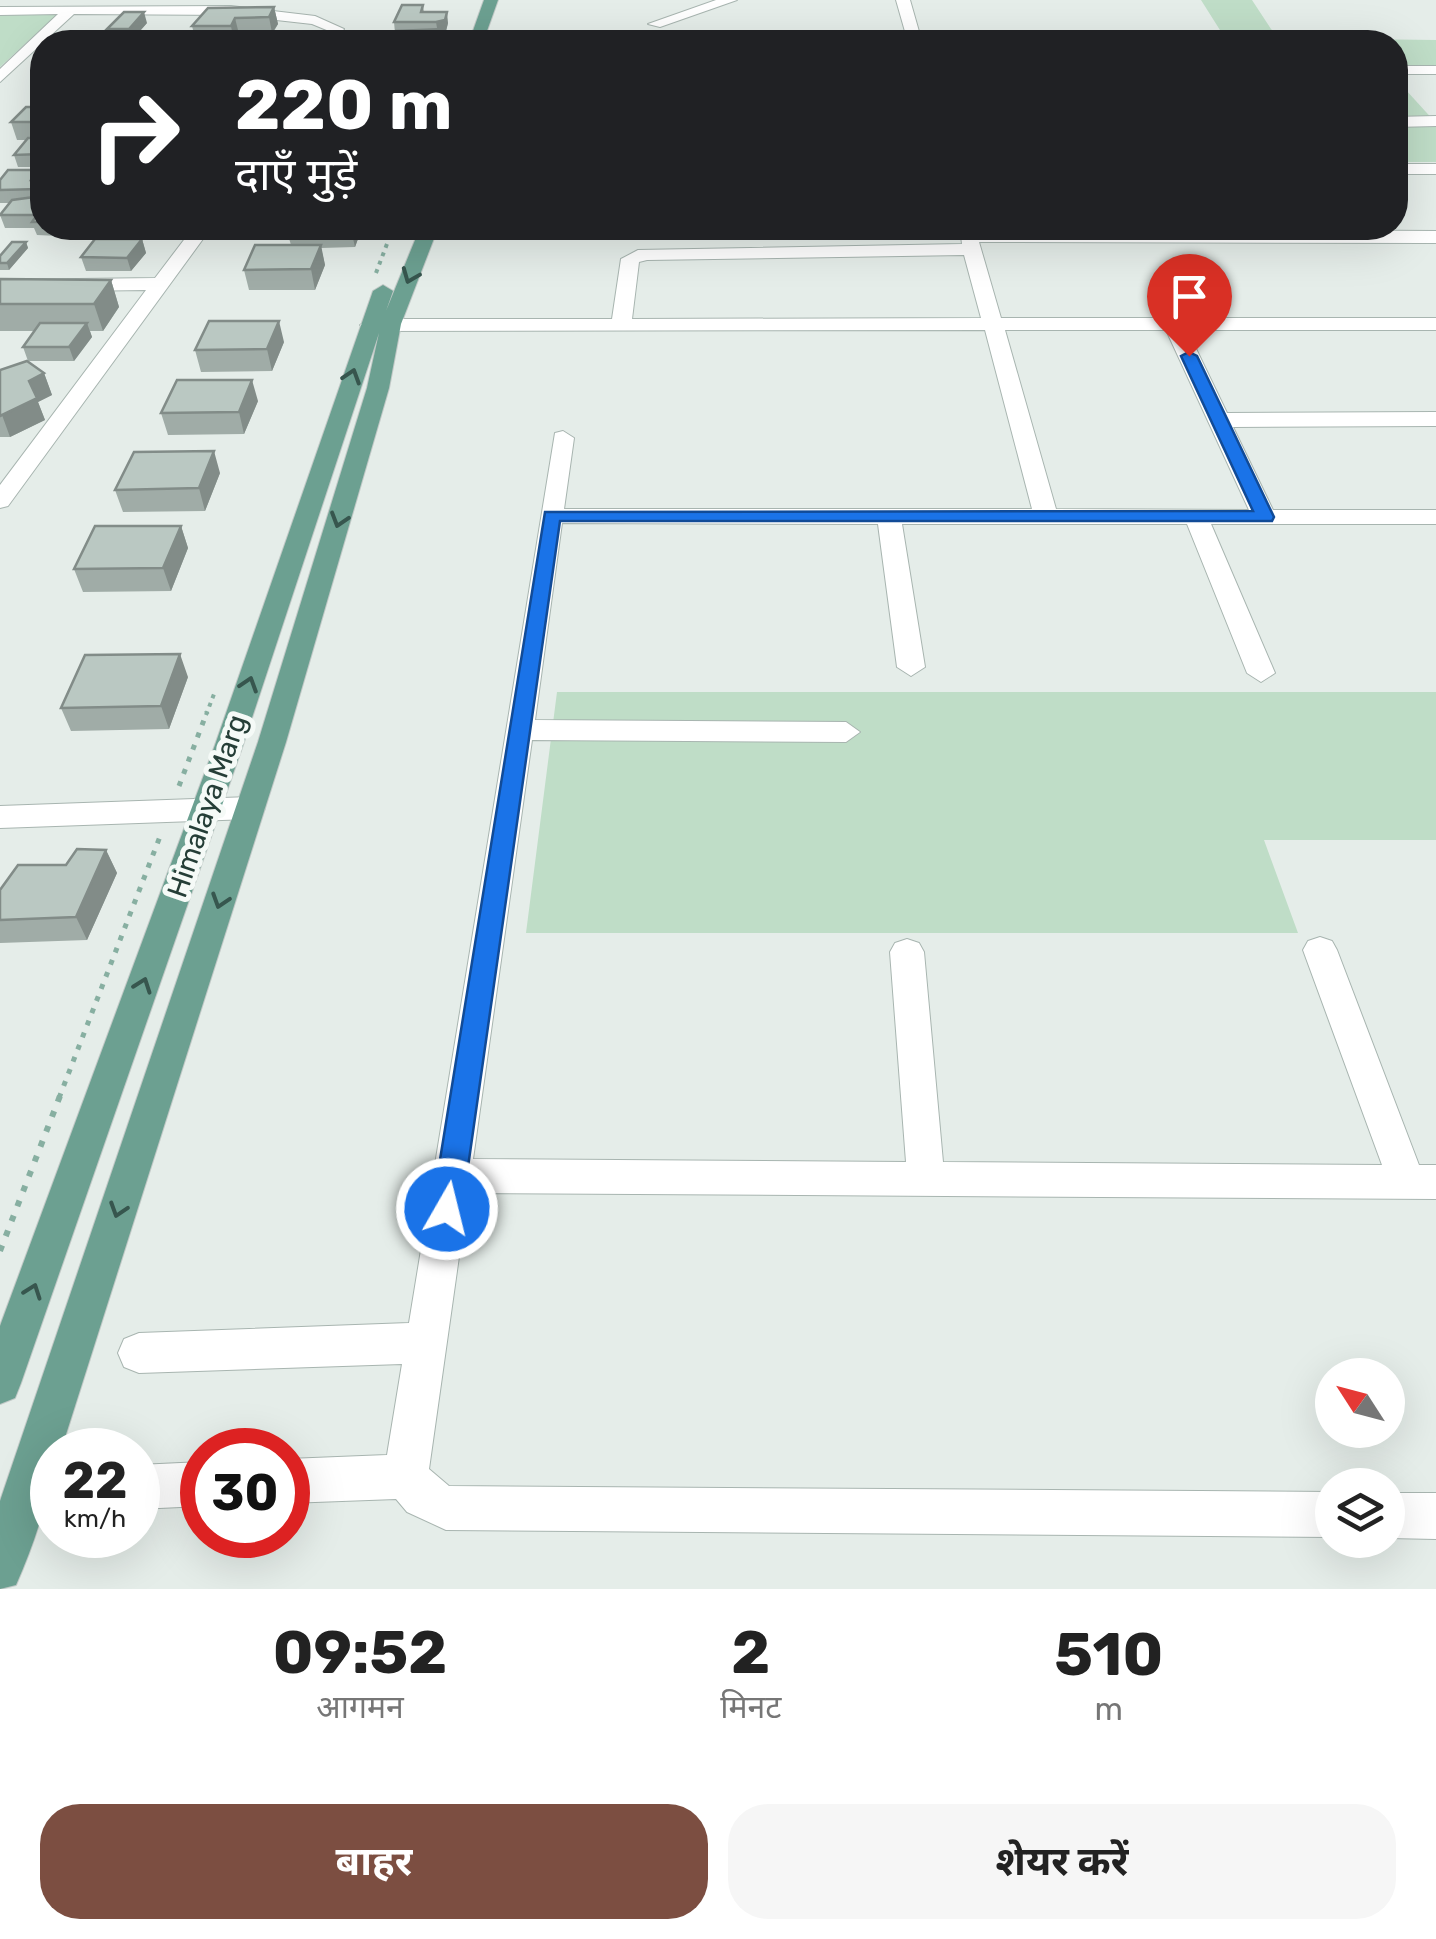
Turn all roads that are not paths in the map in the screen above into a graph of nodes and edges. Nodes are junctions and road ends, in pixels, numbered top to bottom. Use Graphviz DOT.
graph roads {
  1 [pos="491,0"];
  2 [pos="658,0"];
  3 [pos="730,0"];
  4 [pos="903,0"];
  5 [pos="0,11"];
  6 [pos="68,11"];
  7 [pos="655,24"];
  8 [pos="48,30"];
  9 [pos="336,30"];
  10 [pos="480,30"];
  11 [pos="654,30"];
  12 [pos="912,30"];
  13 [pos="30,48"];
  14 [pos="1408,70"];
  15 [pos="1436,70"];
  16 [pos="0,77"];
  17 [pos="1408,122"];
  18 [pos="1436,122"];
  19 [pos="1408,168"];
  20 [pos="1436,169"];
  21 [pos="1408,237"];
  22 [pos="1436,237"];
  23 [pos="193,240"];
  24 [pos="404,240"];
  25 [pos="423,240"];
  26 [pos="929,240"];
  27 [pos="970,240"];
  28 [pos="160,284"];
  29 [pos="0,286"];
  30 [pos="380,324"];
  31 [pos="621,324"];
  32 [pos="993,324"];
  33 [pos="1174,324"];
  34 [pos="1436,324"];
  35 [pos="1436,419"];
  36 [pos="1219,420"];
  37 [pos="563,438"];
  38 [pos="10,475"];
  39 [pos="0,501"];
  40 [pos="552,516"];
  41 [pos="889,516"];
  42 [pos="1046,516"];
  43 [pos="1196,516"];
  44 [pos="1265,517"];
  45 [pos="1436,517"];
  46 [pos="912,667"];
  47 [pos="1261,673"];
  48 [pos="519,730"];
  49 [pos="846,732"];
  50 [pos="250,808"];
  51 [pos="206,809"];
  52 [pos="0,817"];
  53 [pos="1320,950"];
  54 [pos="907,952"];
  55 [pos="452,1176"];
  56 [pos="926,1179"];
  57 [pos="1421,1182"];
  58 [pos="426,1343"];
  59 [pos="139,1352"];
  60 [pos="0,1383"];
  61 [pos="406,1476"];
  62 [pos="310,1480"];
  63 [pos="1315,1515"];
  64 [pos="1405,1516"];
  65 [pos="1436,1516"];
  66 [pos="0,1570"];
  1 -- 10 [label="main road"];
  2 -- 7 [label="street"];
  3 -- 7 [label="street"];
  4 -- 12 [label="street"];
  5 -- 6 [label="street"];
  6 -- 8 [label="street"];
  6 -- 9 [label="street"];
  7 -- 11 [label="street"];
  13 -- 16 [label="street"];
  14 -- 15 [label="street"];
  17 -- 18 [label="street"];
  19 -- 20 [label="street"];
  21 -- 22 [label="street"];
  23 -- 28 [label="street"];
  24 -- 30 [label="main road, Himalaya Marg"];
  25 -- 30 [label="main road, Himalaya Marg, one-way"];
  26 -- 31 [label="street"];
  27 -- 32 [label="street"];
  28 -- 29 [label="street"];
  28 -- 38 [label="street"];
  30 -- 31 [label="street"];
  30 -- 50 [label="main road, Himalaya Marg, one-way"];
  51 -- 30 [label="main road, Himalaya Marg, one-way"];
  31 -- 32 [label="street"];
  32 -- 33 [label="street"];
  32 -- 42 [label="street"];
  33 -- 34 [label="street"];
  33 -- 36 [label="street"];
  35 -- 36 [label="street"];
  36 -- 44 [label="street"];
  37 -- 40 [label="street"];
  38 -- 39 [label="street"];
  40 -- 41 [label="street"];
  40 -- 48 [label="street"];
  41 -- 42 [label="street"];
  41 -- 46 [label="street"];
  42 -- 43 [label="street"];
  43 -- 44 [label="street"];
  43 -- 47 [label="street"];
  44 -- 45 [label="street"];
  48 -- 49 [label="street"];
  48 -- 55 [label="street"];
  50 -- 51 [label="street"];
  50 -- 66 [label="main road, Himalaya Marg, one-way"];
  51 -- 52 [label="street"];
  60 -- 51 [label="main road, Himalaya Marg, one-way"];
  53 -- 57 [label="street"];
  54 -- 56 [label="street"];
  55 -- 56 [label="street"];
  55 -- 58 [label="street"];
  56 -- 57 [label="street"];
  58 -- 59 [label="street"];
  58 -- 61 [label="street"];
  61 -- 62 [label="street"];
  61 -- 63 [label="street"];
  64 -- 65 [label="street"];
}
